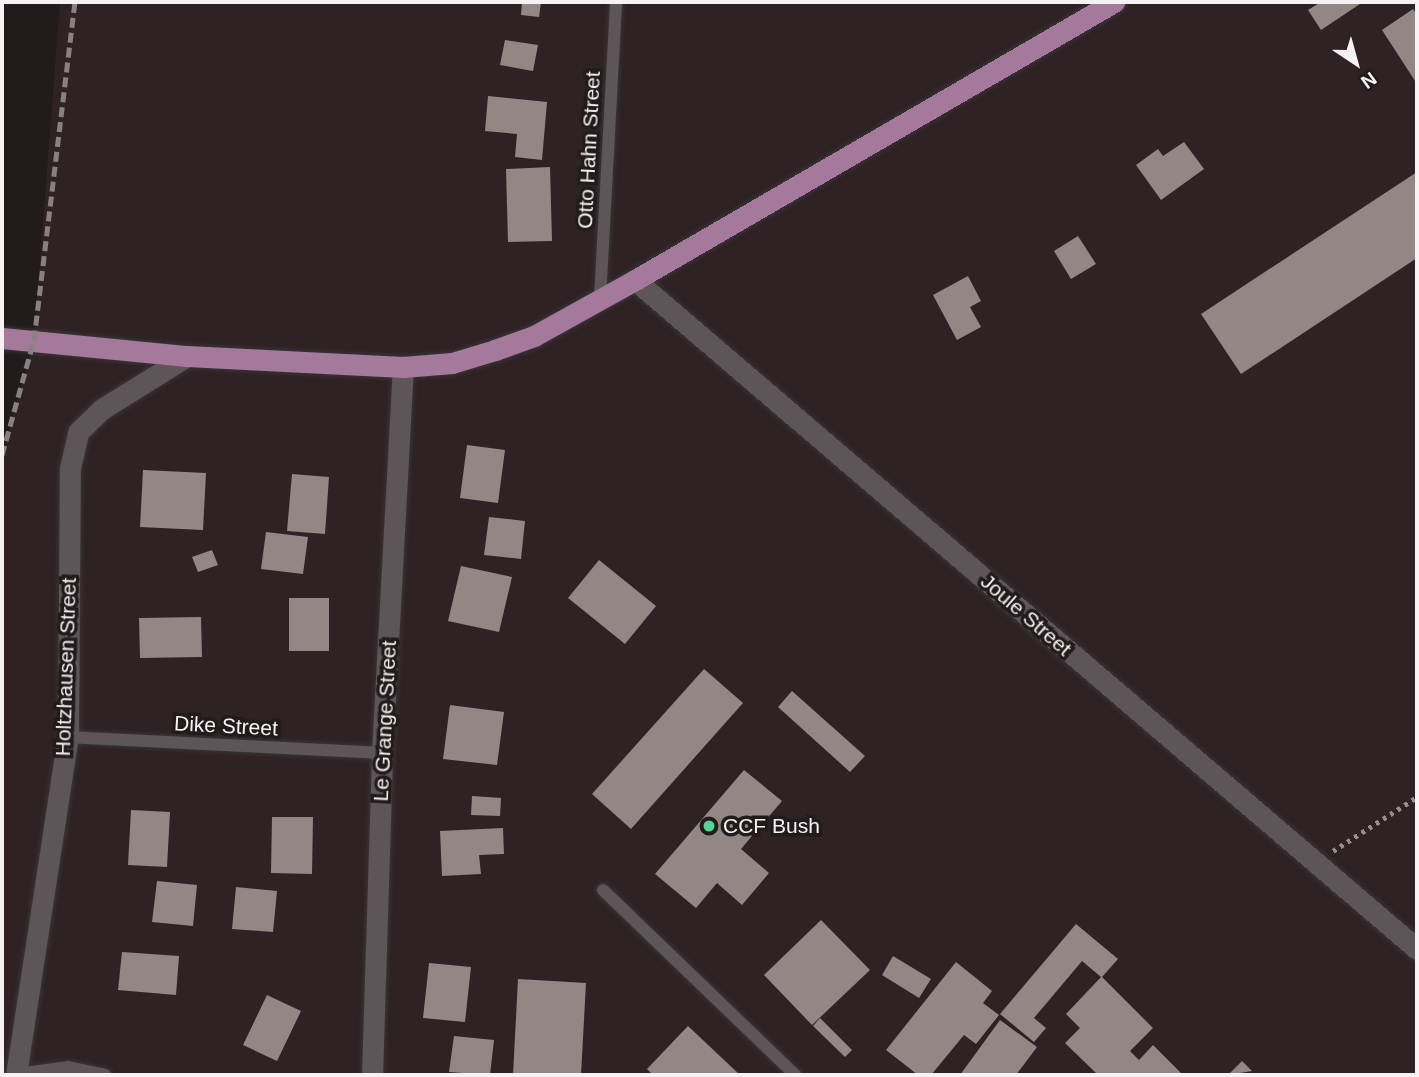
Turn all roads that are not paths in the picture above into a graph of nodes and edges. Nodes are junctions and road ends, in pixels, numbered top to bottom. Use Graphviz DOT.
graph roads {
  1 [pos="616,2"];
  2 [pos="1114,2"];
  3 [pos="635,280"];
  4 [pos="600,299"];
  5 [pos="2,338"];
  6 [pos="187,356"];
  7 [pos="403,367"];
  8 [pos="68,737"];
  9 [pos="382,753"];
  10 [pos="603,890"];
  11 [pos="1417,949"];
  12 [pos="16,1075"];
  13 [pos="105,1075"];
  14 [pos="372,1075"];
  15 [pos="795,1075"];
  1 -- 4 [label="lane, Otto Hahn Street"];
  2 -- 3 [label="main road"];
  3 -- 4 [label="main road"];
  3 -- 11 [label="street, Joule Street"];
  4 -- 7 [label="main road"];
  5 -- 6 [label="main road"];
  6 -- 7 [label="main road"];
  6 -- 8 [label="street, Holtzhausen Street"];
  7 -- 9 [label="street, Le Grange Street"];
  8 -- 9 [label="lane, Dike Street"];
  8 -- 12 [label="street, Holtzhausen Street"];
  9 -- 14 [label="street, Le Grange Street"];
  10 -- 15 [label="lane"];
  12 -- 13 [label="lane"];
}
